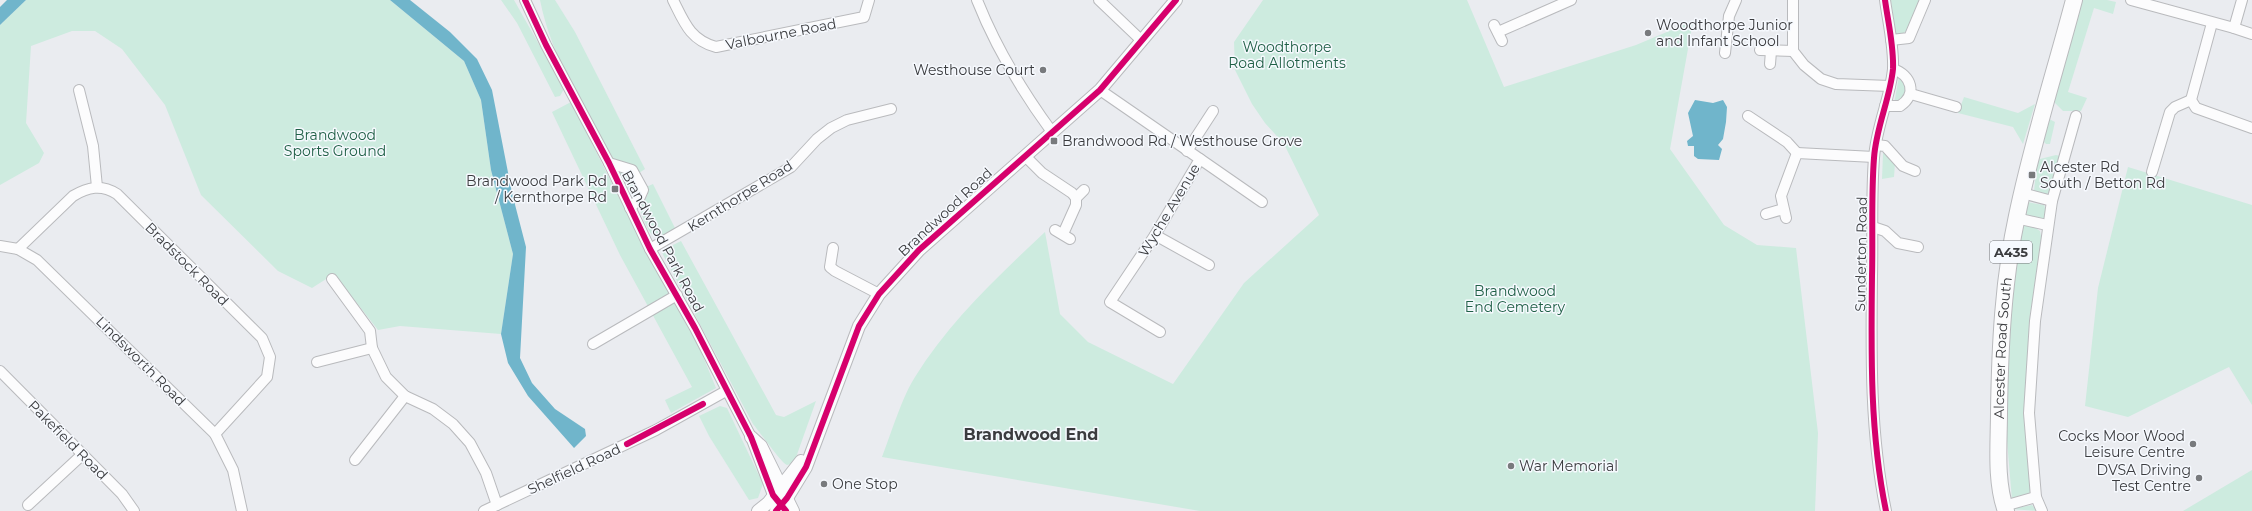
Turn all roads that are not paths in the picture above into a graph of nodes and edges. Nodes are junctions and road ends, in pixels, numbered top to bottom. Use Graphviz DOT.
graph roads {
  1 [pos="525,0"];
  2 [pos="672,0"];
  3 [pos="869,0"];
  4 [pos="978,0"];
  5 [pos="1099,0"];
  6 [pos="1176,0"];
  7 [pos="1571,0"];
  8 [pos="1736,0"];
  9 [pos="1793,0"];
  10 [pos="1885,0"];
  11 [pos="1925,0"];
  12 [pos="2074,0"];
  13 [pos="2131,0"];
  14 [pos="2242,0"];
  15 [pos="2212,23"];
  16 [pos="2234,28"];
  17 [pos="1498,33"];
  18 [pos="2252,34"];
  19 [pos="1891,40"];
  20 [pos="1142,41"];
  21 [pos="1760,50"];
  22 [pos="1771,51"];
  23 [pos="1793,51"];
  24 [pos="1725,53"];
  25 [pos="1770,64"];
  26 [pos="1893,69"];
  27 [pos="1890,86"];
  28 [pos="79,90"];
  29 [pos="1100,90"];
  30 [pos="1911,94"];
  31 [pos="2191,100"];
  32 [pos="1885,106"];
  33 [pos="1956,107"];
  34 [pos="891,109"];
  35 [pos="1213,111"];
  36 [pos="1748,116"];
  37 [pos="2076,116"];
  38 [pos="2252,128"];
  39 [pos="1052,132"];
  40 [pos="1876,145"];
  41 [pos="1187,151"];
  42 [pos="1797,153"];
  43 [pos="1026,156"];
  44 [pos="1874,157"];
  45 [pos="1200,160"];
  46 [pos="609,163"];
  47 [pos="1915,171"];
  48 [pos="2152,172"];
  49 [pos="97,187"];
  50 [pos="1084,190"];
  51 [pos="2022,194"];
  52 [pos="1076,198"];
  53 [pos="2052,201"];
  54 [pos="1262,202"];
  55 [pos="630,208"];
  56 [pos="1766,214"];
  57 [pos="2016,218"];
  58 [pos="2047,225"];
  59 [pos="1873,227"];
  60 [pos="1062,234"];
  61 [pos="1155,235"];
  62 [pos="0,246"];
  63 [pos="1918,247"];
  64 [pos="833,248"];
  65 [pos="18,249"];
  66 [pos="650,249"];
  67 [pos="1209,266"];
  68 [pos="332,279"];
  69 [pos="879,294"];
  70 [pos="677,295"];
  71 [pos="1160,332"];
  72 [pos="593,344"];
  73 [pos="372,348"];
  74 [pos="317,362"];
  75 [pos="0,372"];
  76 [pos="726,391"];
  77 [pos="405,396"];
  78 [pos="215,434"];
  79 [pos="750,437"];
  80 [pos="83,454"];
  81 [pos="355,460"];
  82 [pos="2036,496"];
  83 [pos="781,500"];
  84 [pos="28,505"];
  85 [pos="497,505"];
  86 [pos="2005,509"];
  87 [pos="134,511"];
  88 [pos="242,511"];
  89 [pos="484,511"];
  90 [pos="758,511"];
  91 [pos="794,511"];
  92 [pos="1886,511"];
  93 [pos="2042,511"];
  1 -- 46 [label="street, Brandwood Park Road"];
  2 -- 3 [label="street, Valbourne Road"];
  4 -- 39 [label="street"];
  5 -- 20 [label="street"];
  6 -- 20 [label="street, Brandwood Road"];
  7 -- 17 [label="street"];
  8 -- 24 [label="street"];
  9 -- 23 [label="street"];
  10 -- 19 [label="street, Sunderton Road"];
  11 -- 19 [label="street"];
  12 -- 51 [label="highway, Alcester Road South / A435"];
  13 -- 15 [label="street"];
  14 -- 16 [label="street"];
  15 -- 16 [label="street"];
  15 -- 31 [label="street"];
  16 -- 18 [label="street"];
  19 -- 26 [label="street, Sunderton Road"];
  20 -- 29 [label="street, Brandwood Road"];
  21 -- 22 [label="street"];
  22 -- 23 [label="street"];
  22 -- 25 [label="street"];
  23 -- 27 [label="street"];
  26 -- 27 [label="street, Sunderton Road"];
  26 -- 30 [label="street"];
  27 -- 32 [label="street, Sunderton Road"];
  28 -- 49 [label="street"];
  29 -- 39 [label="street, Brandwood Road"];
  29 -- 41 [label="street, Wyche Avenue"];
  30 -- 32 [label="street"];
  30 -- 33 [label="street"];
  31 -- 38 [label="street"];
  31 -- 48 [label="street"];
  32 -- 40 [label="street, Sunderton Road"];
  34 -- 66 [label="street, Kernthorpe Road"];
  35 -- 41 [label="street"];
  36 -- 42 [label="street"];
  37 -- 53 [label="street"];
  39 -- 43 [label="street, Brandwood Road"];
  40 -- 44 [label="street, Sunderton Road"];
  40 -- 47 [label="street"];
  41 -- 45 [label="street, Wyche Avenue"];
  42 -- 44 [label="street"];
  42 -- 56 [label="street"];
  43 -- 52 [label="street"];
  43 -- 69 [label="street, Brandwood Road"];
  44 -- 59 [label="street, Sunderton Road"];
  45 -- 54 [label="street"];
  45 -- 61 [label="street, Wyche Avenue"];
  46 -- 55 [label="street, Brandwood Park Road"];
  46 -- 55 [label="street, Brandwood Park Road"];
  49 -- 65 [label="street"];
  49 -- 78 [label="street, Bradstock Road"];
  50 -- 52 [label="street"];
  51 -- 53 [label="street"];
  51 -- 57 [label="highway, Alcester Road South / A435"];
  52 -- 60 [label="street"];
  53 -- 58 [label="street"];
  55 -- 66 [label="street, Brandwood Park Road"];
  57 -- 58 [label="street"];
  57 -- 86 [label="highway, Alcester Road South / A435"];
  58 -- 82 [label="street"];
  59 -- 63 [label="street, Sunderton Road"];
  59 -- 92 [label="street, Sunderton Road"];
  61 -- 67 [label="street"];
  61 -- 71 [label="street, Wyche Avenue"];
  62 -- 65 [label="street, Lindsworth Road"];
  64 -- 69 [label="street"];
  65 -- 78 [label="street, Lindsworth Road"];
  66 -- 70 [label="street, Brandwood Park Road"];
  68 -- 73 [label="street"];
  69 -- 83 [label="street, Brandwood Road"];
  70 -- 72 [label="street"];
  70 -- 76 [label="street, Brandwood Park Road"];
  73 -- 74 [label="street"];
  73 -- 77 [label="street"];
  75 -- 80 [label="street, Pakefield Road"];
  76 -- 79 [label="street, Brandwood Park Road"];
  76 -- 85 [label="street, Shelfield Road"];
  77 -- 81 [label="street"];
  77 -- 85 [label="street"];
  78 -- 88 [label="street, Lindsworth Road"];
  79 -- 83 [label="street, Brandwood Park Road"];
  80 -- 84 [label="street"];
  80 -- 87 [label="street, Pakefield Road"];
  82 -- 86 [label="street"];
  82 -- 93 [label="street"];
  83 -- 90 [label="street, Brandwood Road"];
  83 -- 91 [label="street, Brandwood Park Road"];
  85 -- 89 [label="street, Shelfield Road"];
}
